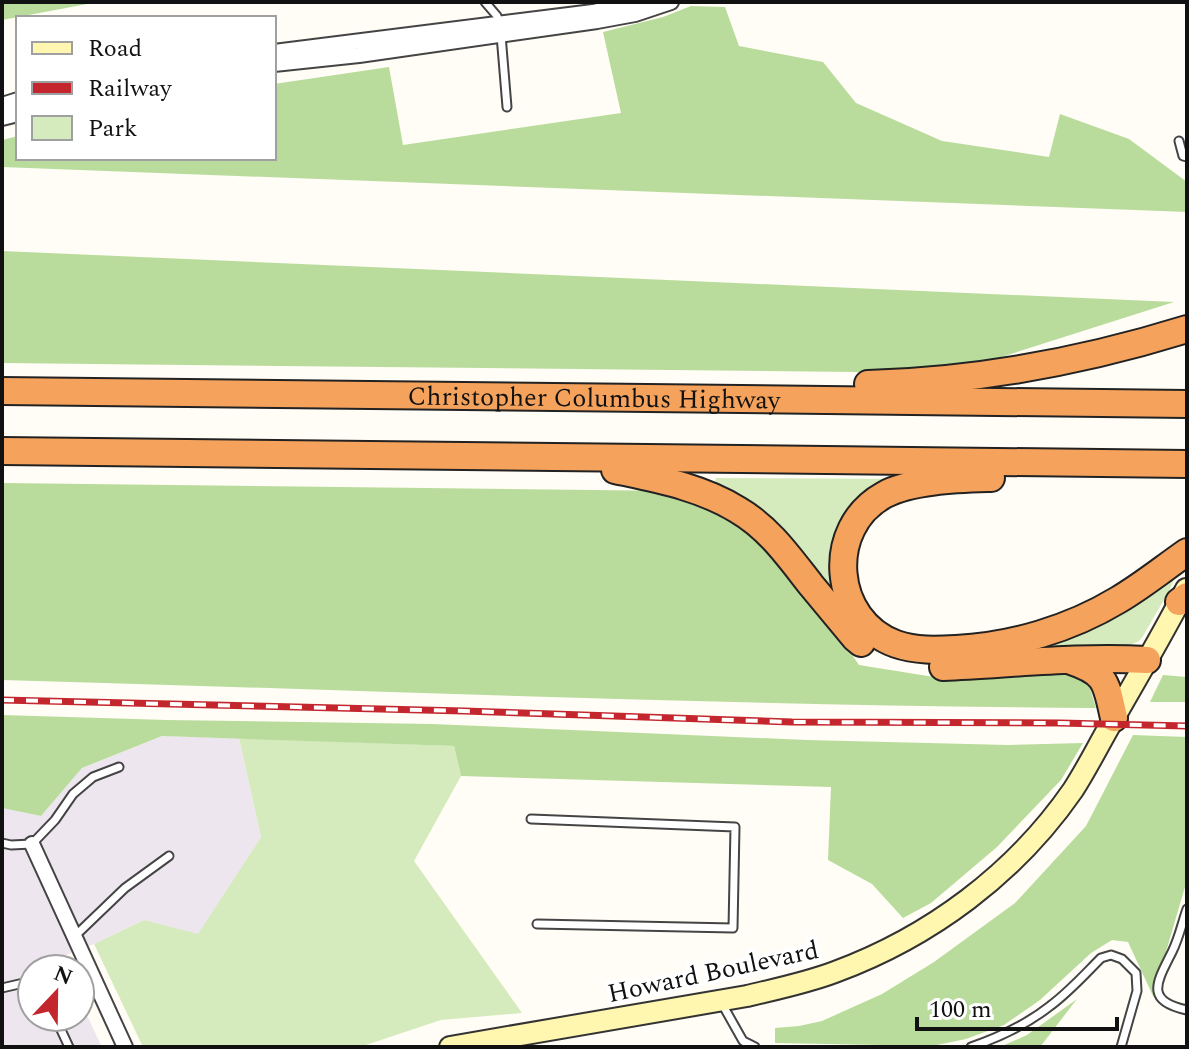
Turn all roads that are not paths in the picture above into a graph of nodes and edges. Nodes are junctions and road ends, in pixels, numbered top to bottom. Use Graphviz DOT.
graph roads {
  1 [pos="485,2"];
  2 [pos="637,2"];
  3 [pos="671,2"];
  4 [pos="500,30"];
  5 [pos="276,52"];
  6 [pos="276,64"];
  7 [pos="507,107"];
  8 [pos="1179,141"];
  9 [pos="1187,157"];
  10 [pos="1187,329"];
  11 [pos="2,391"];
  12 [pos="832,401"];
  13 [pos="1187,404"];
  14 [pos="2,451"];
  15 [pos="565,459"];
  16 [pos="1044,463"];
  17 [pos="1187,464"];
  18 [pos="1187,552"];
  19 [pos="1184,595"];
  20 [pos="1068,660"];
  21 [pos="1147,660"];
  22 [pos="1114,718"];
  23 [pos="119,767"];
  24 [pos="531,819"];
  25 [pos="2,843"];
  26 [pos="32,844"];
  27 [pos="169,856"];
  28 [pos="1187,909"];
  29 [pos="537,924"];
  30 [pos="75,936"];
  31 [pos="80,953"];
  32 [pos="96,990"];
  33 [pos="719,1000"];
  34 [pos="1187,1010"];
  35 [pos="125,1047"];
  36 [pos="450,1047"];
  37 [pos="755,1047"];
  38 [pos="971,1047"];
  39 [pos="1121,1047"];
  1 -- 4 [label="lane"];
  2 -- 4 [label="street"];
  3 -- 4 [label="street"];
  4 -- 5 [label="street"];
  4 -- 6 [label="street"];
  4 -- 7 [label="lane"];
  8 -- 9 [label="lane"];
  10 -- 12 [label="highway"];
  11 -- 12 [label="highway, Christopher Columbus Highway"];
  12 -- 13 [label="highway, Christopher Columbus Highway"];
  14 -- 15 [label="highway"];
  15 -- 16 [label="highway"];
  15 -- 20 [label="highway"];
  16 -- 17 [label="highway"];
  16 -- 18 [label="highway"];
  19 -- 21 [label="main road, Howard Boulevard"];
  20 -- 21 [label="highway"];
  20 -- 22 [label="highway"];
  21 -- 22 [label="main road, Howard Boulevard"];
  22 -- 33 [label="main road, Howard Boulevard"];
  23 -- 26 [label="lane"];
  24 -- 29 [label="lane"];
  25 -- 26 [label="lane"];
  26 -- 30 [label="street"];
  27 -- 30 [label="lane"];
  28 -- 34 [label="lane"];
  30 -- 31 [label="street"];
  32 -- 35 [label="street"];
  33 -- 36 [label="main road, Howard Boulevard"];
  33 -- 37 [label="lane"];
  38 -- 39 [label="lane"];
}
